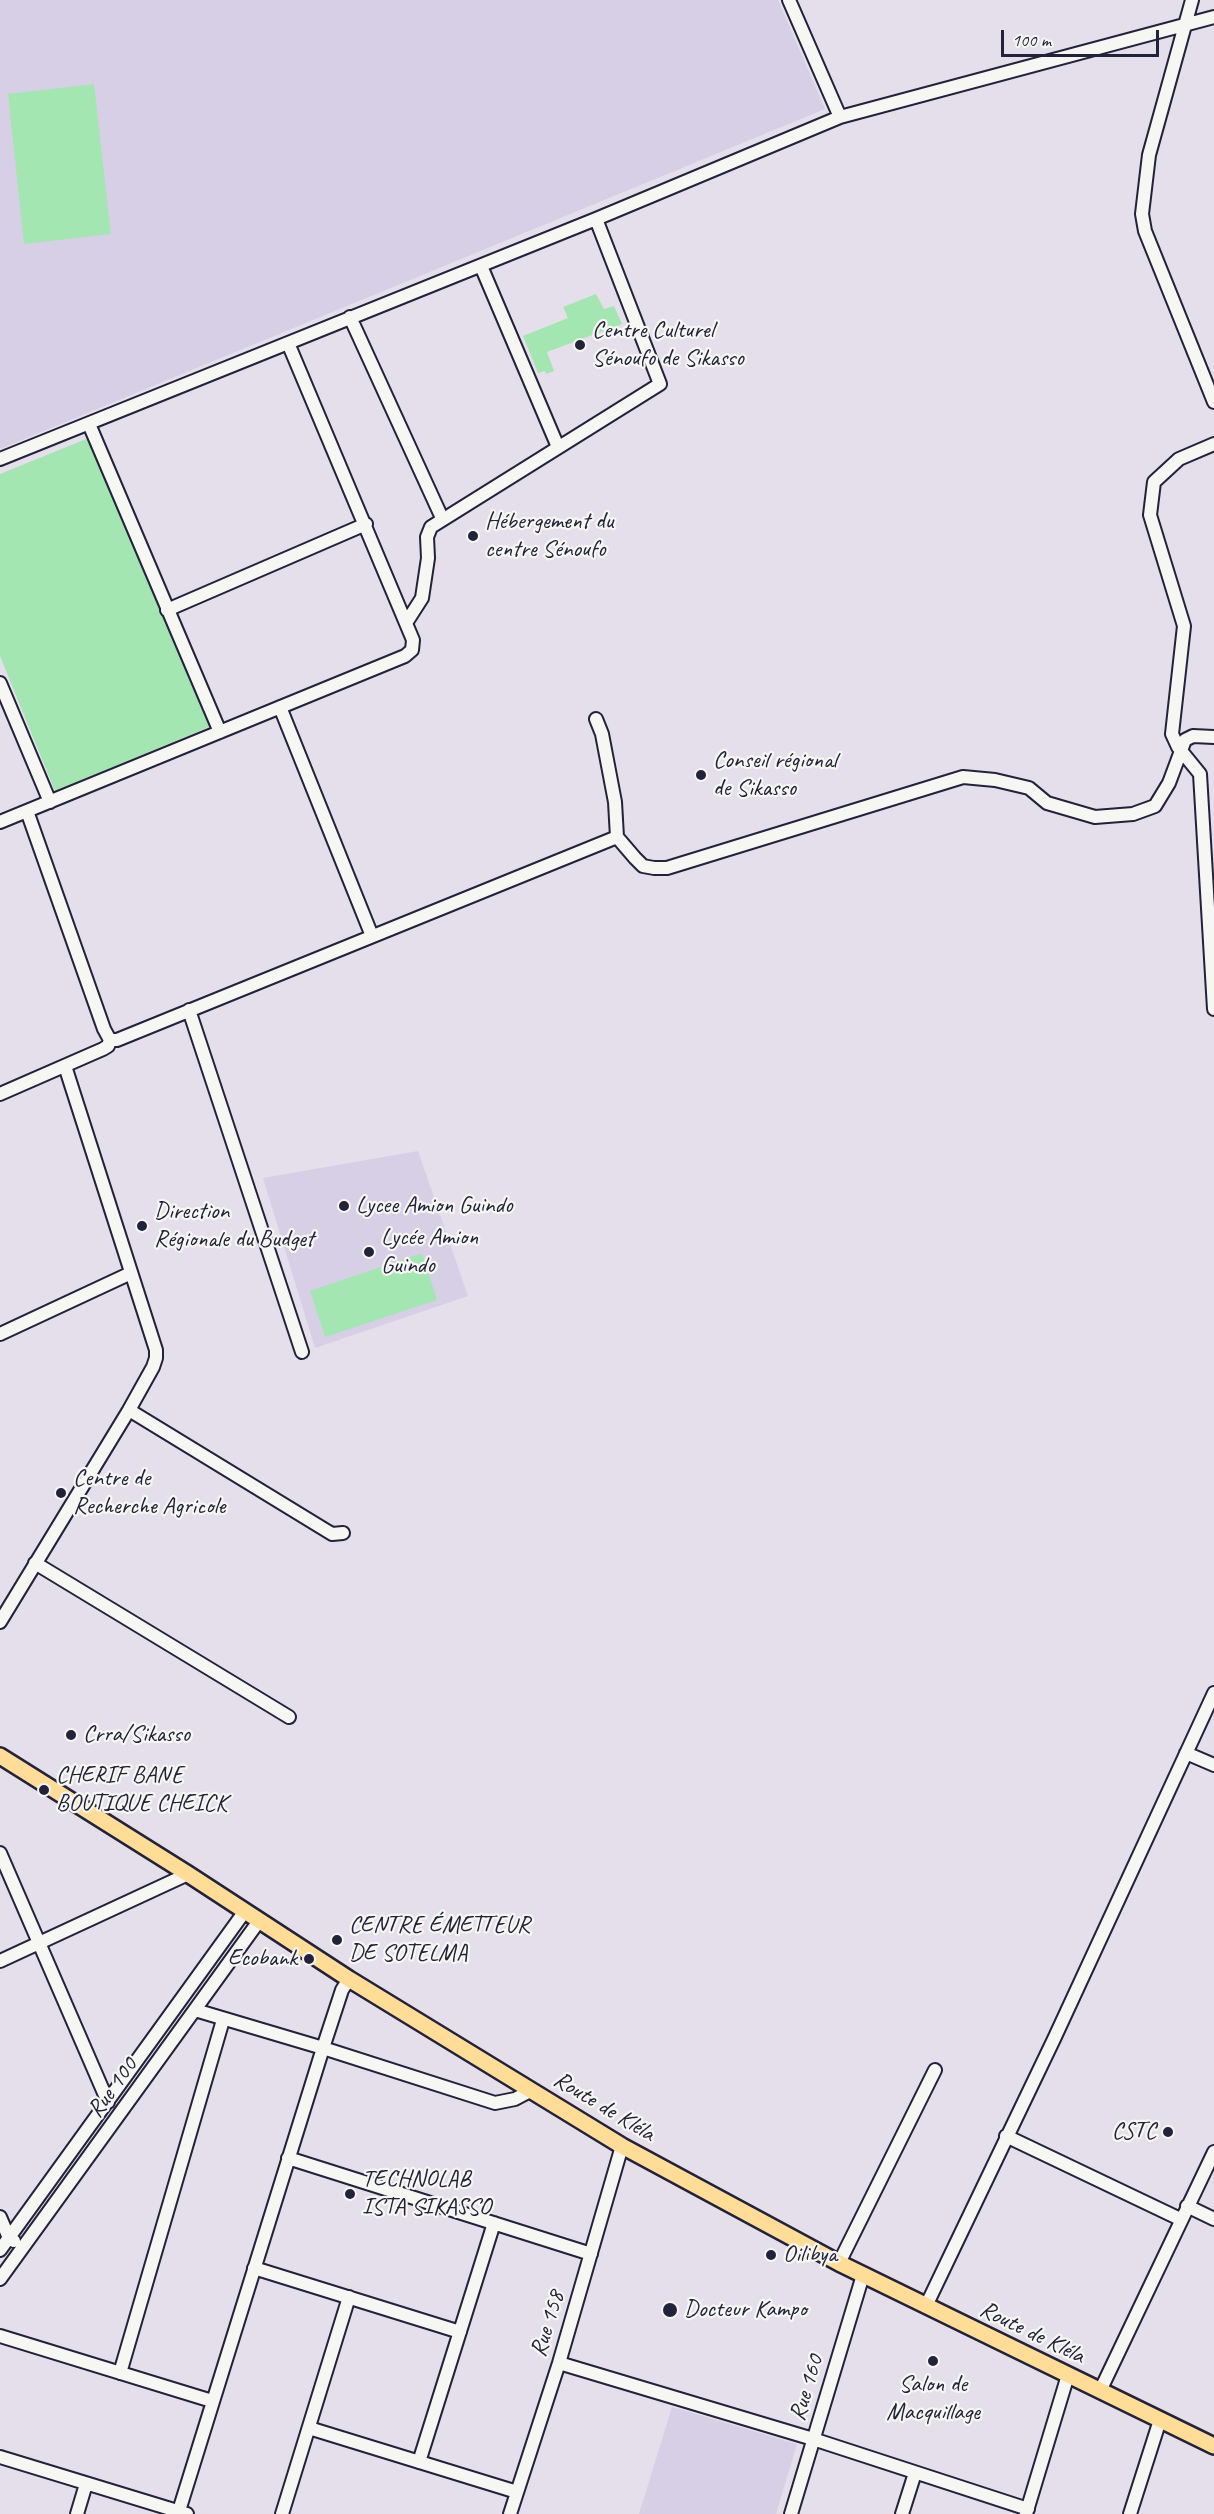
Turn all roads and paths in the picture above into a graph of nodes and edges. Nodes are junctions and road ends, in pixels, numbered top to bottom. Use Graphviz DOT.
graph roads {
  1 [pos="789,0"];
  2 [pos="1192,0"];
  3 [pos="1214,17"];
  4 [pos="1185,25"];
  5 [pos="840,117"];
  6 [pos="596,219"];
  7 [pos="480,266"];
  8 [pos="350,317"];
  9 [pos="288,343"];
  10 [pos="1214,402"];
  11 [pos="89,424"];
  12 [pos="1214,444"];
  13 [pos="558,447"];
  14 [pos="0,459"];
  15 [pos="442,518"];
  16 [pos="366,524"];
  17 [pos="167,610"];
  18 [pos="406,623"];
  19 [pos="0,683"];
  20 [pos="280,707"];
  21 [pos="596,719"];
  22 [pos="220,732"];
  23 [pos="1214,737"];
  24 [pos="1181,751"];
  25 [pos="50,802"];
  26 [pos="27,811"];
  27 [pos="0,822"];
  28 [pos="617,837"];
  29 [pos="372,936"];
  30 [pos="1214,1009"];
  31 [pos="189,1010"];
  32 [pos="111,1040"];
  33 [pos="65,1066"];
  34 [pos="0,1094"];
  35 [pos="131,1273"];
  36 [pos="0,1334"];
  37 [pos="302,1352"];
  38 [pos="129,1410"];
  39 [pos="343,1533"];
  40 [pos="35,1563"];
  41 [pos="0,1622"];
  42 [pos="1214,1693"];
  43 [pos="289,1717"];
  44 [pos="1186,1753"];
  45 [pos="0,1756"];
  46 [pos="1214,1765"];
  47 [pos="0,1853"];
  48 [pos="188,1874"];
  49 [pos="245,1911"];
  50 [pos="259,1921"];
  51 [pos="39,1943"];
  52 [pos="0,1961"];
  53 [pos="349,1979"];
  54 [pos="195,2010"];
  55 [pos="223,2020"];
  56 [pos="323,2048"];
  57 [pos="935,2070"];
  58 [pos="532,2090"];
  59 [pos="108,2102"];
  60 [pos="1006,2136"];
  61 [pos="622,2146"];
  62 [pos="1214,2152"];
  63 [pos="288,2158"];
  64 [pos="1187,2206"];
  65 [pos="0,2217"];
  66 [pos="1180,2219"];
  67 [pos="1214,2219"];
  68 [pos="494,2223"];
  69 [pos="9,2238"];
  70 [pos="24,2247"];
  71 [pos="0,2250"];
  72 [pos="591,2254"];
  73 [pos="839,2263"];
  74 [pos="254,2268"];
  75 [pos="863,2275"];
  76 [pos="0,2278"];
  77 [pos="349,2297"];
  78 [pos="926,2306"];
  79 [pos="460,2332"];
  80 [pos="0,2337"];
  81 [pos="559,2364"];
  82 [pos="120,2373"];
  83 [pos="1068,2376"];
  84 [pos="1100,2391"];
  85 [pos="212,2401"];
  86 [pos="1160,2420"];
  87 [pos="309,2428"];
  88 [pos="813,2439"];
  89 [pos="1214,2446"];
  90 [pos="0,2457"];
  91 [pos="419,2462"];
  92 [pos="915,2473"];
  93 [pos="86,2484"];
  94 [pos="517,2492"];
  95 [pos="1027,2511"];
  96 [pos="181,2513"];
  97 [pos="77,2514"];
  98 [pos="282,2514"];
  99 [pos="510,2514"];
  100 [pos="791,2514"];
  101 [pos="902,2514"];
  102 [pos="1131,2514"];
  1 -- 5 [label="street"];
  2 -- 4 [label="street"];
  3 -- 4 [label="street"];
  4 -- 5 [label="street"];
  4 -- 10 [label="street"];
  5 -- 6 [label="street"];
  6 -- 7 [label="street"];
  6 -- 13 [label="street"];
  7 -- 8 [label="street"];
  7 -- 13 [label="street"];
  8 -- 9 [label="street"];
  8 -- 15 [label="street"];
  9 -- 11 [label="street"];
  9 -- 16 [label="street"];
  11 -- 14 [label="street"];
  11 -- 17 [label="street"];
  12 -- 24 [label="street"];
  13 -- 15 [label="street"];
  15 -- 18 [label="street"];
  16 -- 17 [label="street"];
  16 -- 18 [label="street"];
  17 -- 22 [label="street"];
  18 -- 20 [label="street"];
  19 -- 25 [label="street"];
  20 -- 22 [label="street"];
  20 -- 29 [label="street"];
  21 -- 28 [label="street"];
  22 -- 25 [label="street"];
  23 -- 24 [label="street"];
  24 -- 28 [label="street"];
  24 -- 30 [label="street"];
  25 -- 26 [label="street"];
  26 -- 27 [label="street"];
  26 -- 32 [label="street"];
  28 -- 29 [label="street"];
  29 -- 31 [label="street"];
  31 -- 32 [label="street"];
  31 -- 37 [label="street"];
  32 -- 33 [label="street"];
  33 -- 34 [label="street"];
  33 -- 35 [label="street"];
  35 -- 36 [label="street"];
  35 -- 38 [label="street"];
  38 -- 39 [label="street"];
  38 -- 40 [label="street"];
  40 -- 41 [label="street"];
  40 -- 43 [label="street"];
  42 -- 44 [label="street"];
  44 -- 46 [label="street"];
  44 -- 60 [label="street"];
  45 -- 48 [label="main road, Route de Kléla"];
  47 -- 51 [label="street"];
  48 -- 49 [label="main road, Route de Kléla"];
  48 -- 51 [label="street"];
  49 -- 50 [label="main road, Route de Kléla"];
  49 -- 59 [label="street"];
  50 -- 53 [label="main road, Route de Kléla"];
  50 -- 54 [label="street, Rue 100"];
  51 -- 52 [label="street"];
  51 -- 59 [label="street"];
  53 -- 56 [label="street"];
  53 -- 58 [label="main road, Route de Kléla"];
  54 -- 55 [label="street"];
  54 -- 70 [label="street, Rue 100"];
  55 -- 56 [label="street"];
  55 -- 82 [label="street"];
  56 -- 58 [label="street"];
  56 -- 63 [label="street"];
  57 -- 73 [label="street"];
  58 -- 61 [label="main road, Route de Kléla"];
  59 -- 69 [label="street"];
  60 -- 66 [label="street"];
  60 -- 78 [label="street"];
  61 -- 72 [label="street, Rue 158"];
  61 -- 73 [label="main road, Route de Kléla"];
  62 -- 64 [label="street"];
  63 -- 68 [label="street"];
  63 -- 74 [label="street"];
  64 -- 66 [label="street"];
  64 -- 67 [label="street"];
  65 -- 69 [label="street"];
  66 -- 84 [label="street"];
  68 -- 72 [label="street"];
  68 -- 79 [label="street"];
  69 -- 70 [label="street"];
  69 -- 71 [label="street"];
  70 -- 76 [label="street, Rue 100"];
  72 -- 81 [label="street, Rue 158"];
  73 -- 75 [label="main road, Route de Kléla"];
  74 -- 77 [label="street"];
  74 -- 85 [label="street"];
  75 -- 78 [label="main road, Route de Kléla"];
  75 -- 88 [label="street, Rue 160"];
  77 -- 79 [label="street"];
  77 -- 87 [label="street"];
  78 -- 83 [label="main road, Route de Kléla"];
  79 -- 91 [label="street"];
  80 -- 82 [label="street"];
  81 -- 88 [label="street"];
  81 -- 94 [label="street, Rue 158"];
  82 -- 85 [label="street"];
  83 -- 84 [label="main road, Route de Kléla"];
  83 -- 95 [label="street"];
  84 -- 86 [label="main road, Route de Kléla"];
  85 -- 96 [label="street"];
  86 -- 89 [label="main road, Route de Kléla"];
  86 -- 102 [label="street"];
  87 -- 91 [label="street"];
  87 -- 98 [label="street"];
  88 -- 92 [label="street"];
  88 -- 100 [label="street, Rue 160"];
  90 -- 93 [label="street"];
  91 -- 94 [label="street"];
  92 -- 95 [label="street"];
  92 -- 101 [label="street"];
  93 -- 96 [label="street"];
  93 -- 97 [label="street"];
  94 -- 99 [label="street, Rue 158"];
}
